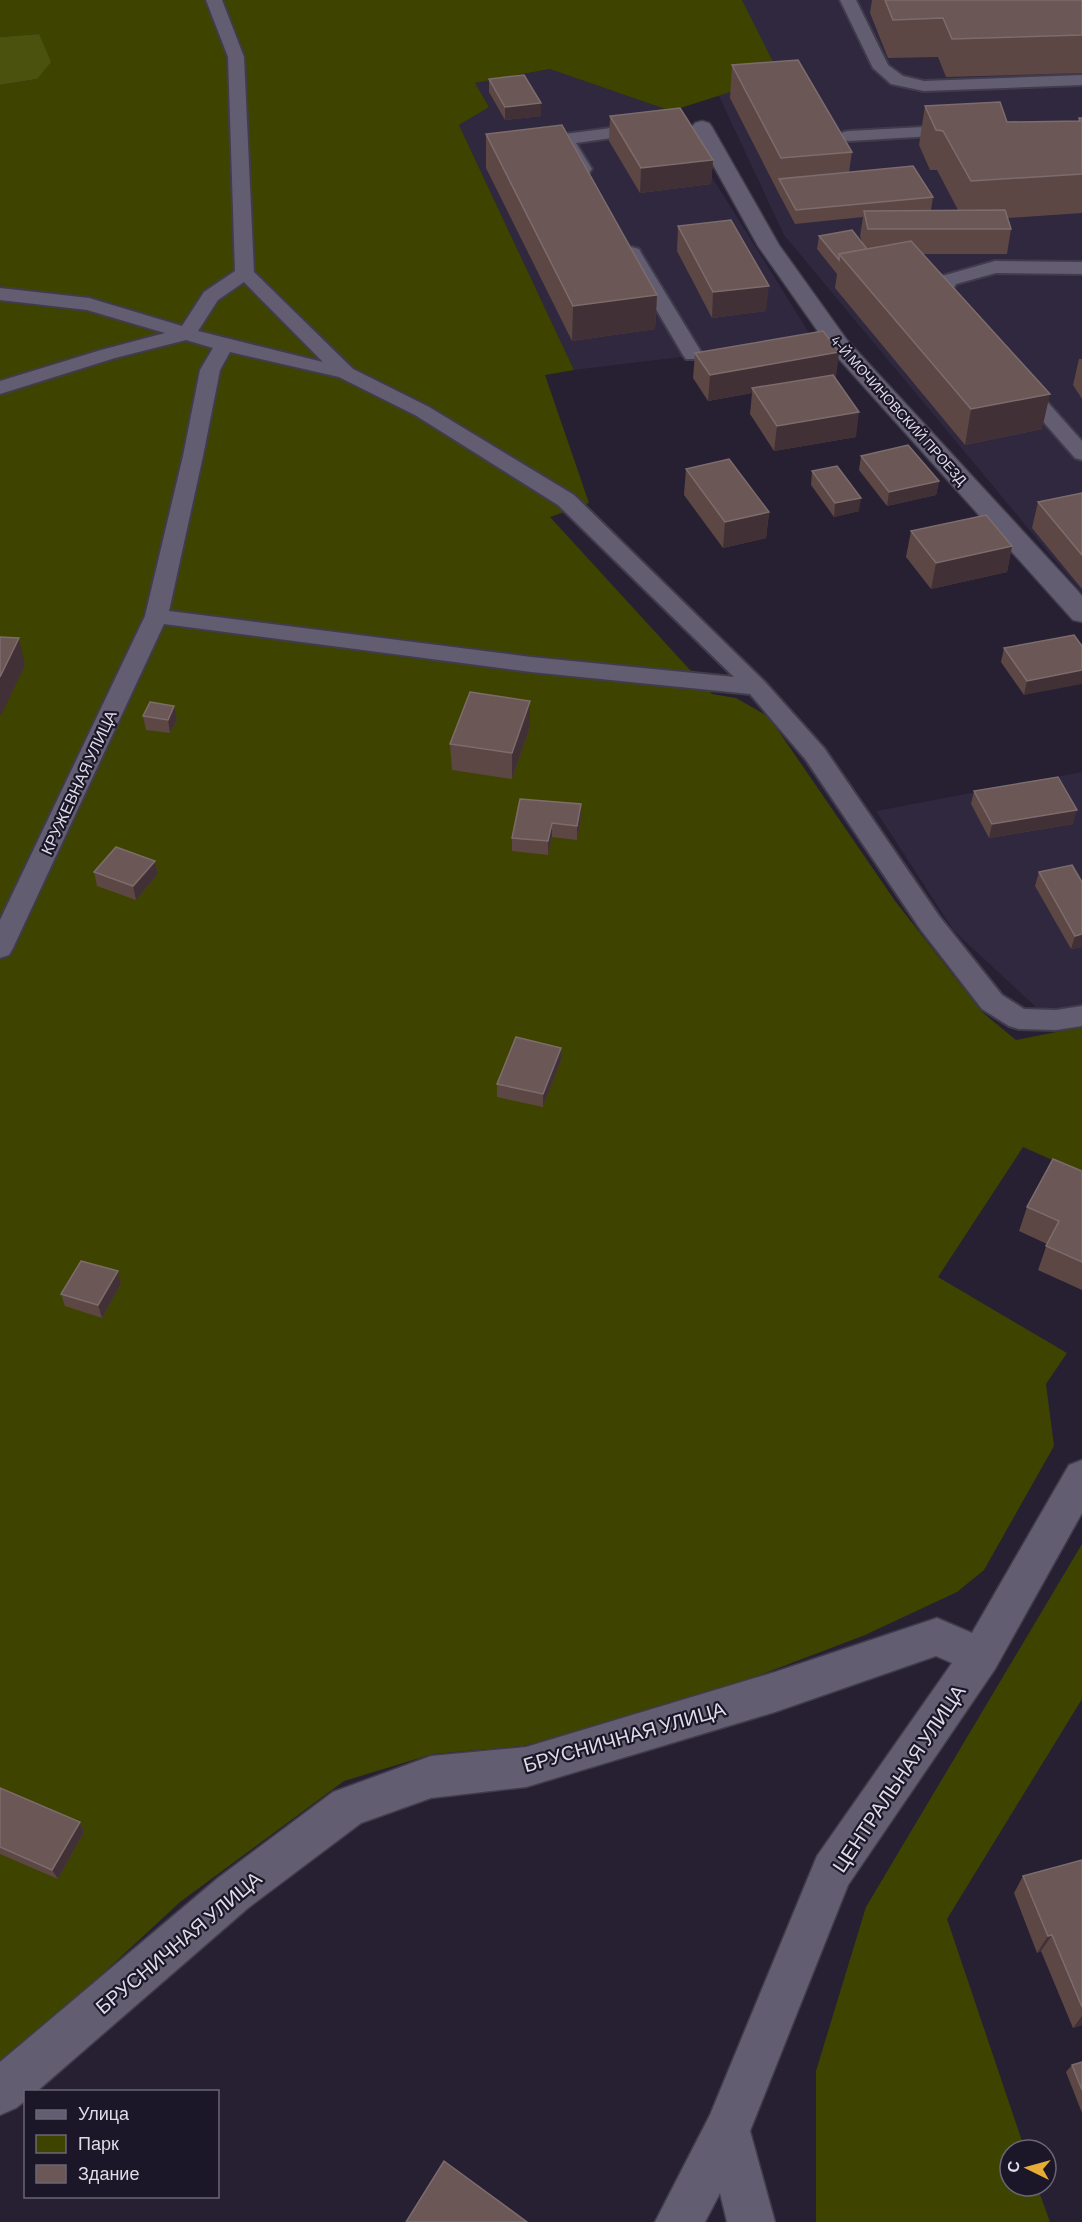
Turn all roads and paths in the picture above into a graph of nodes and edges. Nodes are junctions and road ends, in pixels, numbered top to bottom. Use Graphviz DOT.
graph roads {
  1 [pos="214,0"];
  2 [pos="848,0"];
  3 [pos="1082,80"];
  4 [pos="685,126"];
  5 [pos="978,129"];
  6 [pos="849,136"];
  7 [pos="590,180"];
  8 [pos="626,242"];
  9 [pos="1082,268"];
  10 [pos="245,273"];
  11 [pos="0,294"];
  12 [pos="973,329"];
  13 [pos="186,334"];
  14 [pos="224,345"];
  15 [pos="693,355"];
  16 [pos="1004,365"];
  17 [pos="346,373"];
  18 [pos="0,388"];
  19 [pos="1082,454"];
  20 [pos="1082,615"];
  21 [pos="156,616"];
  22 [pos="757,687"];
  23 [pos="0,948"];
  24 [pos="1082,1016"];
  25 [pos="1082,1477"];
  26 [pos="981,1656"];
  27 [pos="0,2092"];
  28 [pos="728,2131"];
  29 [pos="679,2222"];
  30 [pos="751,2222"];
  1 -- 10 [label="lane"];
  2 -- 3 [label="lane"];
  4 -- 7 [label="lane"];
  4 -- 20 [label="street, 4-Й МОЧИНОВСКИЙ ПРОЕЗД"];
  5 -- 6 [label="lane"];
  8 -- 15 [label="lane"];
  9 -- 12 [label="lane"];
  10 -- 13 [label="lane"];
  10 -- 17 [label="lane"];
  11 -- 13 [label="lane"];
  13 -- 14 [label="lane"];
  13 -- 18 [label="lane"];
  14 -- 17 [label="lane"];
  14 -- 21 [label="lane, КРУЖЕВНАЯ УЛИЦА"];
  16 -- 19 [label="lane"];
  17 -- 22 [label="lane"];
  21 -- 22 [label="lane"];
  21 -- 23 [label="lane, КРУЖЕВНАЯ УЛИЦА"];
  22 -- 24 [label="lane"];
  25 -- 26 [label="street, ЦЕНТРАЛЬНАЯ УЛИЦА"];
  26 -- 27 [label="street, БРУСНИЧНАЯ УЛИЦА"];
  26 -- 28 [label="street, ЦЕНТРАЛЬНАЯ УЛИЦА"];
  28 -- 29 [label="street, ЦЕНТРАЛЬНАЯ УЛИЦА"];
  28 -- 30 [label="street"];
}
